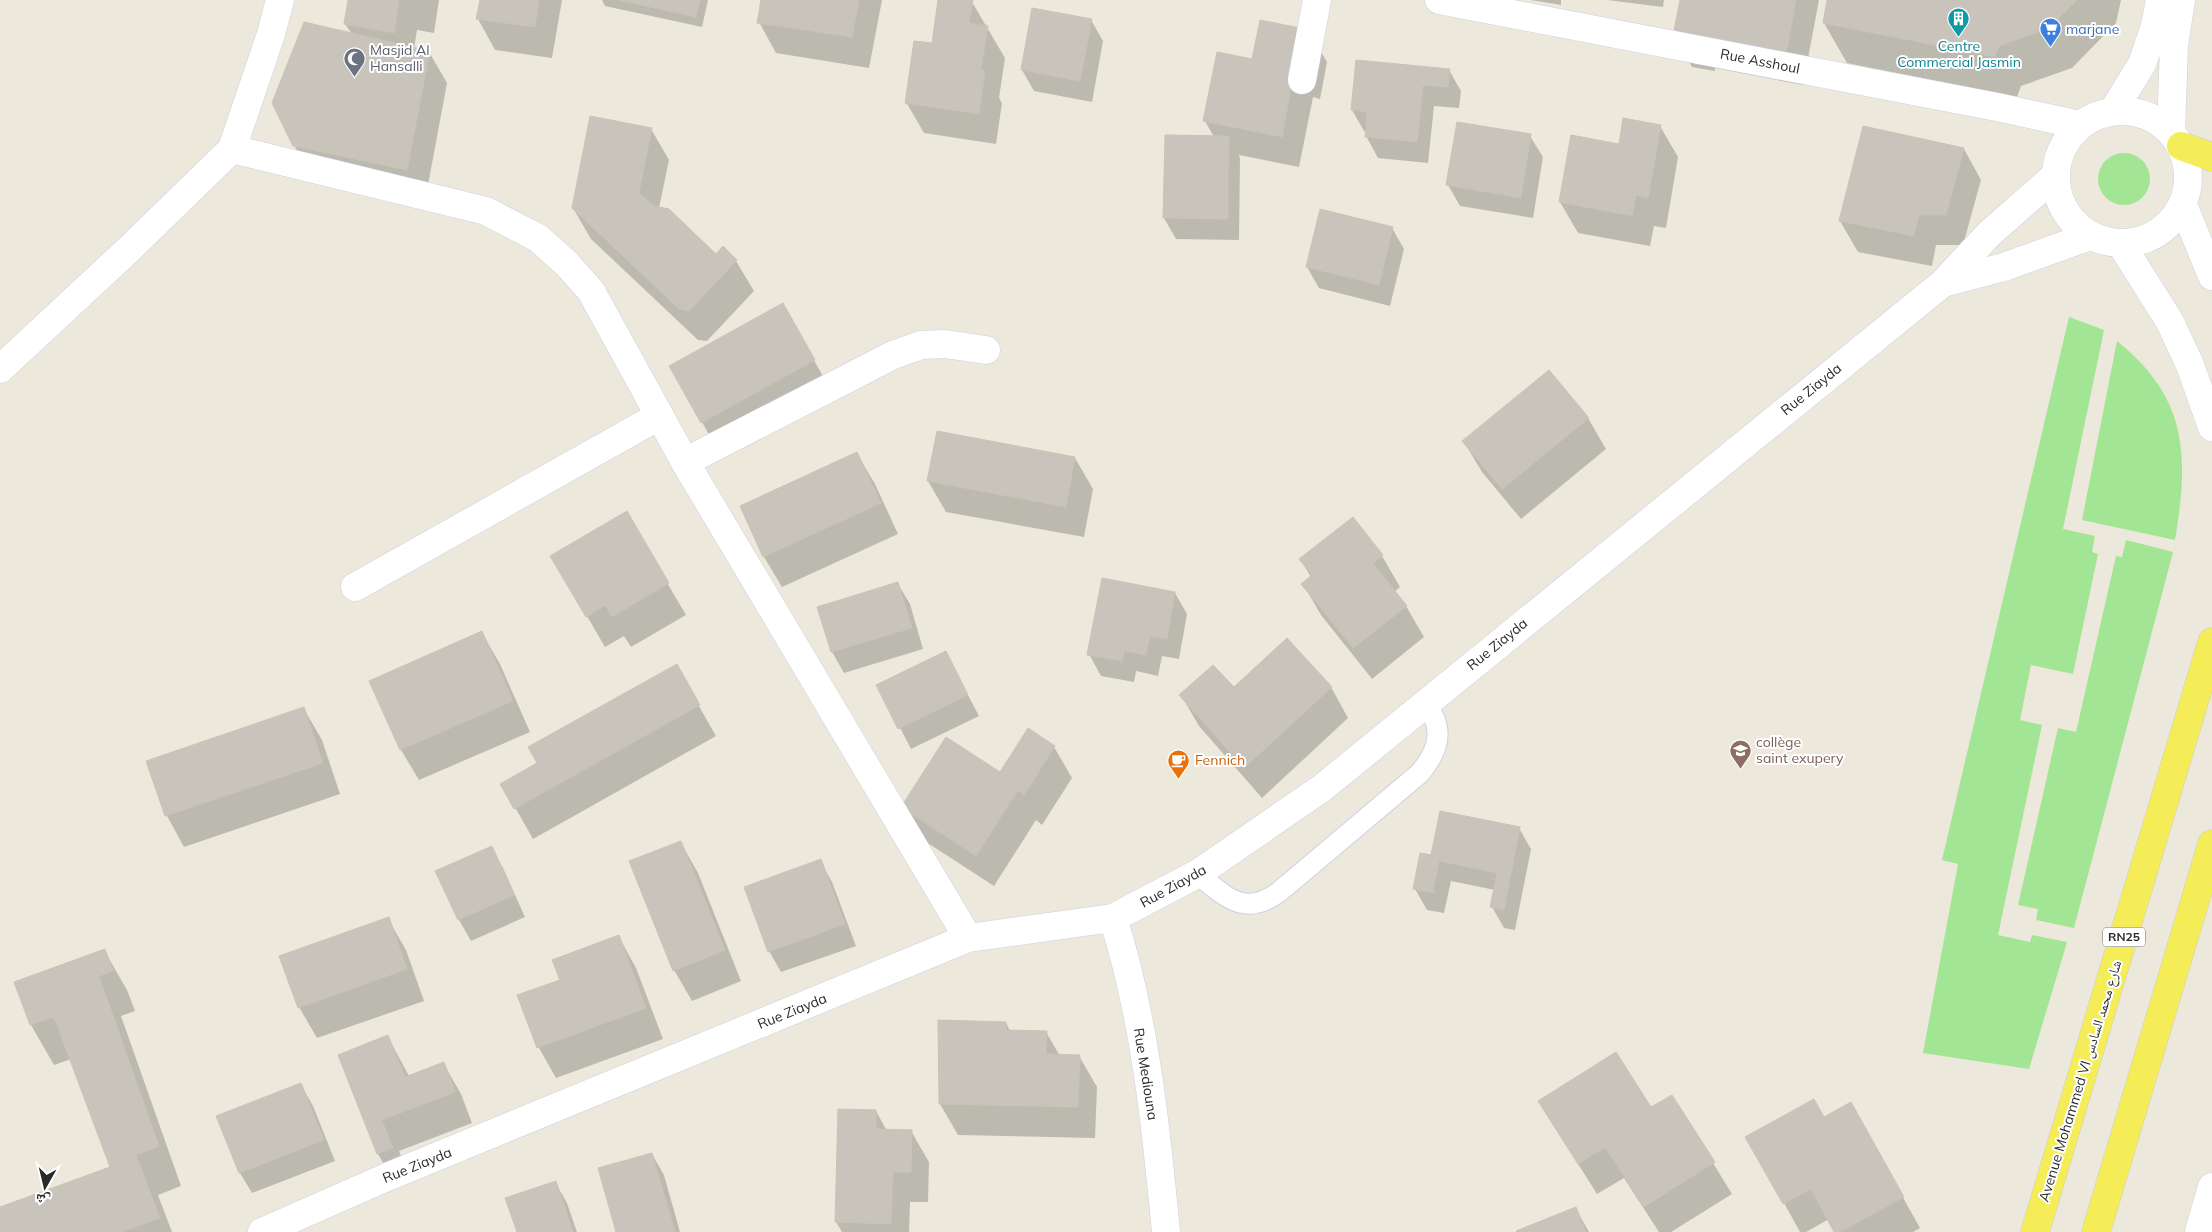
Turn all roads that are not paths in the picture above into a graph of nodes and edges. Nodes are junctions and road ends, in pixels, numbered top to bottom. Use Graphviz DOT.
graph roads {
  1 [pos="280,0"];
  2 [pos="1317,0"];
  3 [pos="1439,0"];
  4 [pos="2160,0"];
  5 [pos="2181,0"];
  6 [pos="1302,80"];
  7 [pos="2112,112"];
  8 [pos="2080,126"];
  9 [pos="2176,140"];
  10 [pos="232,149"];
  11 [pos="2212,157"];
  12 [pos="2055,176"];
  13 [pos="2183,205"];
  14 [pos="2090,236"];
  15 [pos="2121,244"];
  16 [pos="2212,276"];
  17 [pos="1943,283"];
  18 [pos="986,350"];
  19 [pos="0,369"];
  20 [pos="659,416"];
  21 [pos="2212,427"];
  22 [pos="684,462"];
  23 [pos="355,587"];
  24 [pos="2212,642"];
  25 [pos="1426,702"];
  26 [pos="2212,844"];
  27 [pos="1197,874"];
  28 [pos="1113,918"];
  29 [pos="968,938"];
  30 [pos="2212,1187"];
  31 [pos="262,1232"];
  32 [pos="1166,1232"];
  33 [pos="2035,1232"];
  34 [pos="2096,1232"];
  35 [pos="2199,1232"];
  1 -- 10 [label="street"];
  2 -- 6 [label="street"];
  3 -- 8 [label="street, Rue Asshoul"];
  4 -- 7 [label="street"];
  5 -- 9 [label="street"];
  7 -- 8 [label="street"];
  7 -- 9 [label="street"];
  8 -- 12 [label="street"];
  9 -- 11 [label="main road"];
  9 -- 13 [label="street"];
  10 -- 19 [label="street"];
  10 -- 20 [label="street"];
  12 -- 14 [label="street"];
  12 -- 17 [label="street, Rue Ziayda"];
  13 -- 15 [label="street"];
  13 -- 16 [label="street"];
  14 -- 15 [label="street"];
  14 -- 17 [label="street, Rue Ziayda"];
  15 -- 21 [label="street"];
  17 -- 25 [label="street, Rue Ziayda"];
  18 -- 22 [label="street"];
  20 -- 22 [label="street"];
  20 -- 23 [label="street"];
  22 -- 29 [label="street"];
  24 -- 33 [label="main road, Avenue Mohammed VI شارع محمد السادس / RN25"];
  25 -- 27 [label="street, Rue Ziayda"];
  25 -- 27 [label="lane"];
  26 -- 34 [label="main road"];
  27 -- 28 [label="street, Rue Ziayda"];
  28 -- 29 [label="street, Rue Ziayda"];
  28 -- 32 [label="street, Rue Mediouna"];
  29 -- 31 [label="street, Rue Ziayda"];
  30 -- 35 [label="street"];
}
